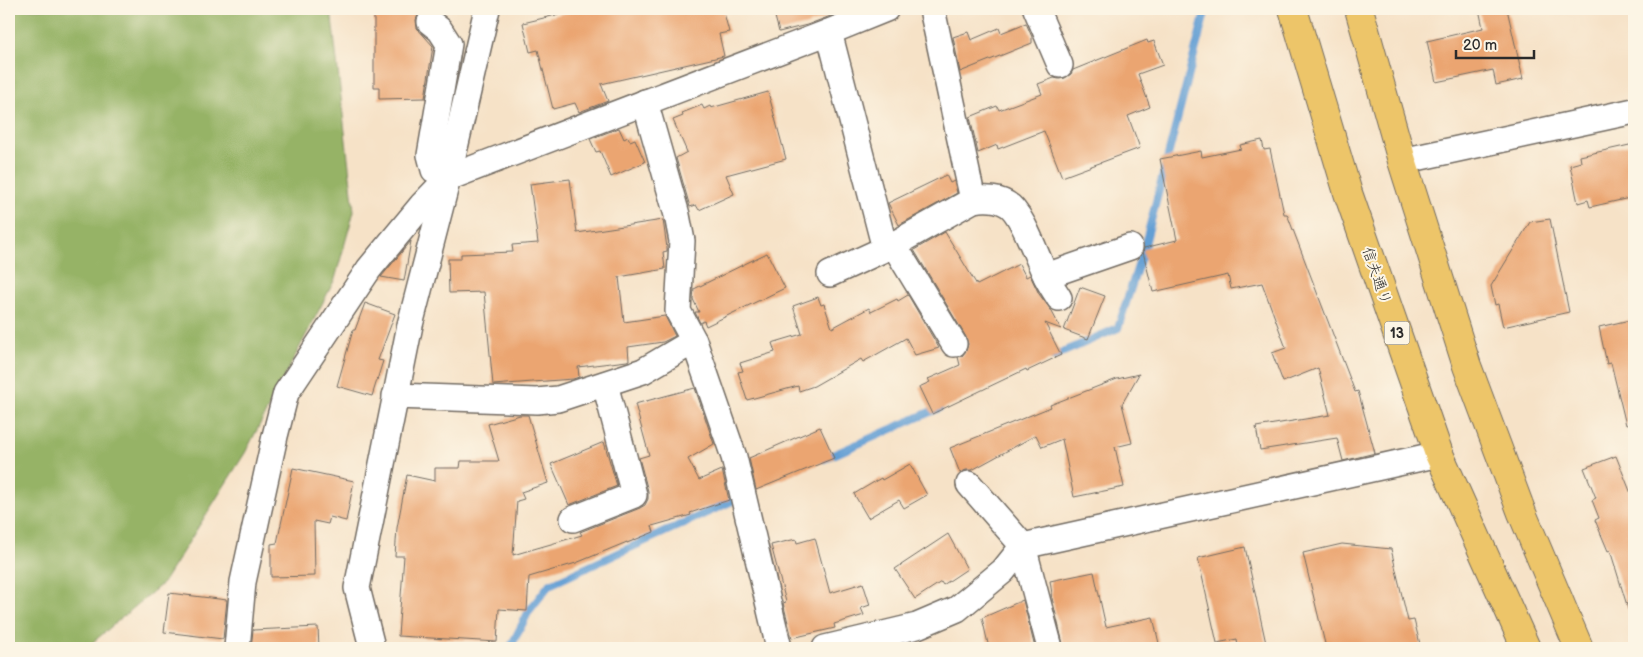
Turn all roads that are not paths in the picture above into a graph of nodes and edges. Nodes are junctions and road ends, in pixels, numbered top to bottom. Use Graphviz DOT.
graph roads {
  1 [pos="487,9"];
  2 [pos="886,9"];
  3 [pos="932,9"];
  4 [pos="1036,9"];
  5 [pos="1293,9"];
  6 [pos="1359,9"];
  7 [pos="430,22"];
  8 [pos="828,32"];
  9 [pos="1060,65"];
  10 [pos="645,102"];
  11 [pos="1634,111"];
  12 [pos="1402,161"];
  13 [pos="448,178"];
  14 [pos="973,200"];
  15 [pos="891,246"];
  16 [pos="1130,247"];
  17 [pos="830,274"];
  18 [pos="1046,276"];
  19 [pos="1058,298"];
  20 [pos="694,341"];
  21 [pos="954,344"];
  22 [pos="605,384"];
  23 [pos="395,396"];
  24 [pos="1439,454"];
  25 [pos="969,484"];
  26 [pos="574,519"];
  27 [pos="1023,546"];
  28 [pos="237,648"];
  29 [pos="371,648"];
  30 [pos="779,648"];
  31 [pos="825,648"];
  32 [pos="1050,648"];
  33 [pos="1526,648"];
  34 [pos="1579,648"];
  1 -- 13 [label="street"];
  2 -- 8 [label="street"];
  3 -- 14 [label="street"];
  4 -- 9 [label="street"];
  5 -- 24 [label="highway, 信夫通り / 13"];
  6 -- 12 [label="highway"];
  7 -- 13 [label="street"];
  8 -- 10 [label="street"];
  8 -- 15 [label="street"];
  10 -- 13 [label="street"];
  10 -- 20 [label="street"];
  11 -- 12 [label="street"];
  12 -- 34 [label="highway"];
  13 -- 23 [label="street"];
  13 -- 28 [label="street"];
  14 -- 15 [label="street"];
  14 -- 18 [label="street"];
  15 -- 17 [label="street"];
  15 -- 21 [label="street"];
  16 -- 18 [label="street"];
  18 -- 19 [label="street"];
  20 -- 22 [label="street"];
  20 -- 30 [label="street"];
  22 -- 23 [label="street"];
  22 -- 26 [label="street"];
  23 -- 29 [label="street"];
  24 -- 27 [label="street"];
  24 -- 33 [label="highway, 信夫通り / 13"];
  25 -- 27 [label="street"];
  27 -- 31 [label="street"];
  27 -- 32 [label="street"];
}
